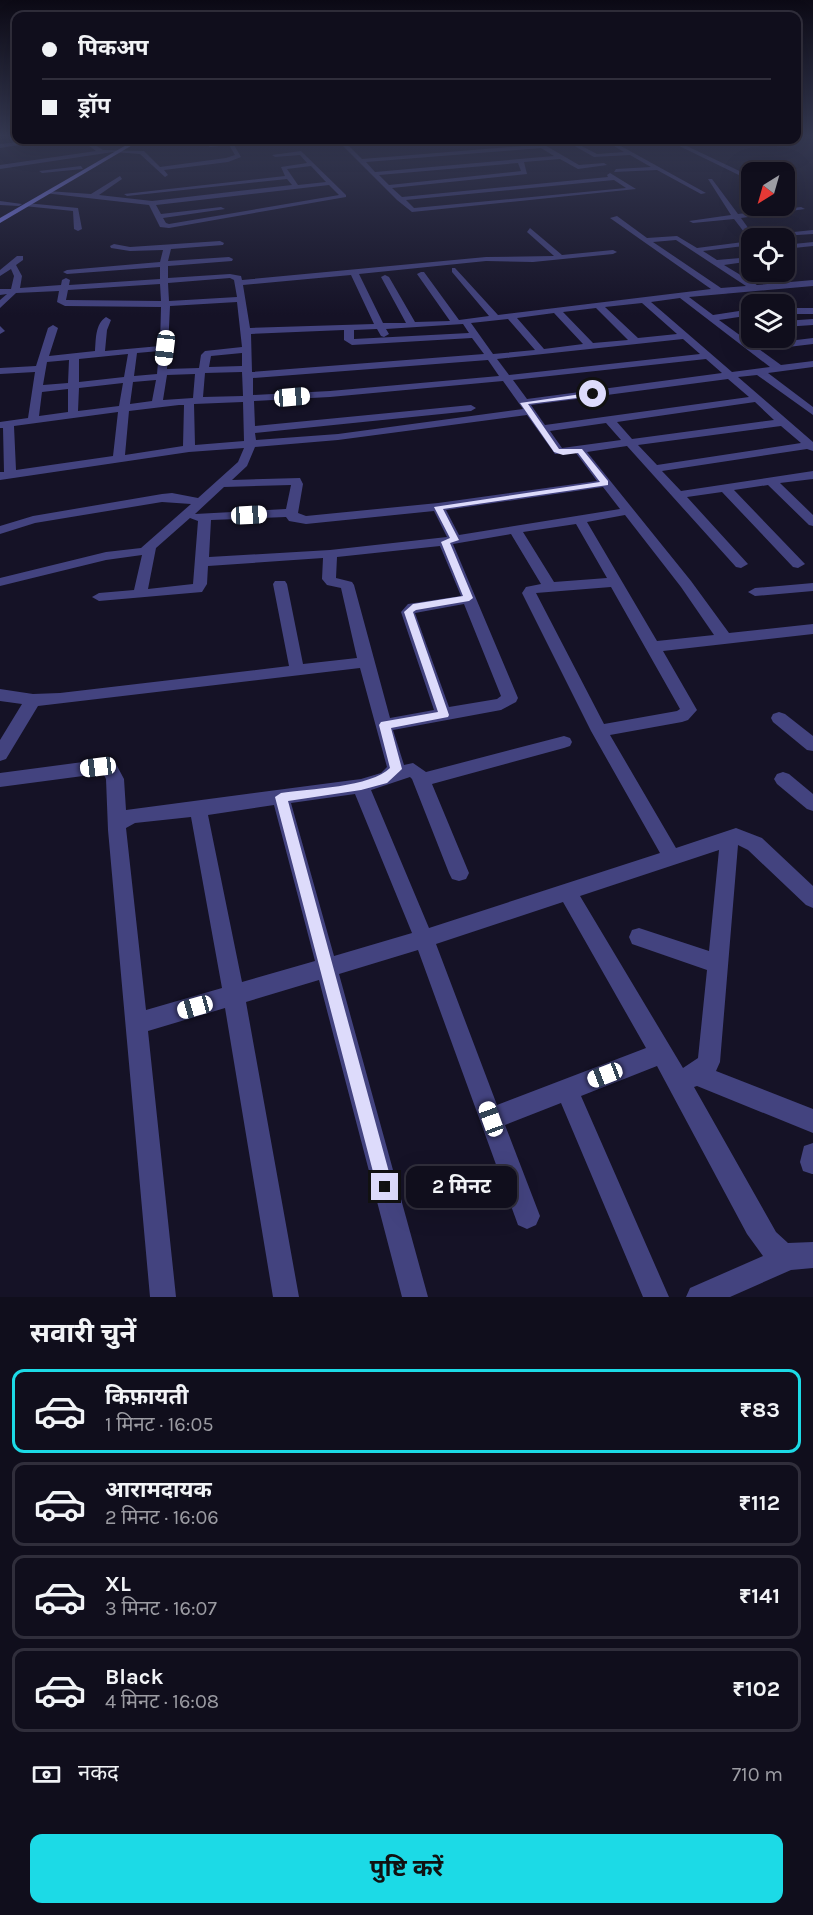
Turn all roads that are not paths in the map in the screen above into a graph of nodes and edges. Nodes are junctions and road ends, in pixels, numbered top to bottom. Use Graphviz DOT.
graph roads {
  1 [pos="38,195"];
  2 [pos="43,195"];
  3 [pos="70,195"];
  4 [pos="130,195"];
  5 [pos="229,195"];
  6 [pos="338,195"];
  7 [pos="394,195"];
  8 [pos="437,195"];
  9 [pos="575,195"];
  10 [pos="720,195"];
  11 [pos="92,196"];
  12 [pos="119,198"];
  13 [pos="399,199"];
  14 [pos="28,201"];
  15 [pos="0,203"];
  16 [pos="152,203"];
  17 [pos="795,206"];
  18 [pos="795,211"];
  19 [pos="0,215"];
  20 [pos="746,216"];
  21 [pos="736,217"];
  22 [pos="614,218"];
  23 [pos="0,220"];
  24 [pos="693,220"];
  25 [pos="744,228"];
  26 [pos="78,229"];
  27 [pos="530,230"];
  28 [pos="813,232"];
  29 [pos="795,234"];
  30 [pos="645,240"];
  31 [pos="220,243"];
  32 [pos="741,244"];
  33 [pos="813,244"];
  34 [pos="114,246"];
  35 [pos="795,246"];
  36 [pos="167,247"];
  37 [pos="696,250"];
  38 [pos="613,252"];
  39 [pos="560,257"];
  40 [pos="21,258"];
  41 [pos="229,259"];
  42 [pos="478,260"];
  43 [pos="741,260"];
  44 [pos="717,263"];
  45 [pos="164,264"];
  46 [pos="12,265"];
  47 [pos="455,270"];
  48 [pos="0,274"];
  49 [pos="420,274"];
  50 [pos="356,276"];
  51 [pos="385,277"];
  52 [pos="164,281"];
  53 [pos="238,283"];
  54 [pos="808,286"];
  55 [pos="755,288"];
  56 [pos="65,289"];
  57 [pos="719,291"];
  58 [pos="0,292"];
  59 [pos="14,292"];
  60 [pos="682,296"];
  61 [pos="240,299"];
  62 [pos="644,300"];
  63 [pos="165,304"];
  64 [pos="0,305"];
  65 [pos="599,306"];
  66 [pos="556,310"];
  67 [pos="795,311"];
  68 [pos="802,311"];
  69 [pos="813,311"];
  70 [pos="741,314"];
  71 [pos="509,315"];
  72 [pos="494,316"];
  73 [pos="711,318"];
  74 [pos="106,320"];
  75 [pos="461,322"];
  76 [pos="813,322"];
  77 [pos="795,323"];
  78 [pos="423,324"];
  79 [pos="412,325"];
  80 [pos="382,326"];
  81 [pos="349,327"];
  82 [pos="53,328"];
  83 [pos="246,331"];
  84 [pos="476,335"];
  85 [pos="685,336"];
  86 [pos="427,338"];
  87 [pos="386,341"];
  88 [pos="813,341"];
  89 [pos="636,342"];
  90 [pos="795,343"];
  91 [pos="591,347"];
  92 [pos="165,348"];
  93 [pos="246,350"];
  94 [pos="133,351"];
  95 [pos="542,352"];
  96 [pos="100,354"];
  97 [pos="74,356"];
  98 [pos="708,356"];
  99 [pos="492,357"];
  100 [pos="42,364"];
  101 [pos="813,364"];
  102 [pos="800,366"];
  103 [pos="779,369"];
  104 [pos="202,370"];
  105 [pos="0,371"];
  106 [pos="247,372"];
  107 [pos="760,372"];
  108 [pos="162,374"];
  109 [pos="813,375"];
  110 [pos="731,376"];
  111 [pos="128,378"];
  112 [pos="507,379"];
  113 [pos="73,384"];
  114 [pos="38,389"];
  115 [pos="247,399"];
  116 [pos="757,399"];
  117 [pos="467,400"];
  118 [pos="194,401"];
  119 [pos="157,404"];
  120 [pos="527,407"];
  121 [pos="123,408"];
  122 [pos="813,412"];
  123 [pos="73,414"];
  124 [pos="33,420"];
  125 [pos="609,420"];
  126 [pos="783,422"];
  127 [pos="4,424"];
  128 [pos="542,429"];
  129 [pos="249,430"];
  130 [pos="250,443"];
  131 [pos="630,444"];
  132 [pos="811,447"];
  133 [pos="189,448"];
  134 [pos="580,451"];
  135 [pos="119,458"];
  136 [pos="654,470"];
  137 [pos="5,475"];
  138 [pos="813,475"];
  139 [pos="771,481"];
  140 [pos="606,483"];
  141 [pos="221,484"];
  142 [pos="725,488"];
  143 [pos="678,495"];
  144 [pos="201,502"];
  145 [pos="438,507"];
  146 [pos="628,511"];
  147 [pos="292,513"];
  148 [pos="206,517"];
  149 [pos="185,518"];
  150 [pos="580,520"];
  151 [pos="813,522"];
  152 [pos="0,530"];
  153 [pos="515,530"];
  154 [pos="450,541"];
  155 [pos="150,549"];
  156 [pos="330,554"];
  157 [pos="202,562"];
  158 [pos="741,564"];
  159 [pos="798,564"];
  160 [pos="0,582"];
  161 [pos="615,582"];
  162 [pos="280,584"];
  163 [pos="550,587"];
  164 [pos="813,587"];
  165 [pos="755,592"];
  166 [pos="140,594"];
  167 [pos="99,597"];
  168 [pos="469,598"];
  169 [pos="813,629"];
  170 [pos="724,638"];
  171 [pos="652,647"];
  172 [pos="366,662"];
  173 [pos="297,670"];
  174 [pos="0,695"];
  175 [pos="33,700"];
  176 [pos="444,715"];
  177 [pos="779,718"];
  178 [pos="385,725"];
  179 [pos="599,731"];
  180 [pos="564,742"];
  181 [pos="813,745"];
  182 [pos="0,753"];
  183 [pos="394,774"];
  184 [pos="783,779"];
  185 [pos="0,780"];
  186 [pos="422,780"];
  187 [pos="361,786"];
  188 [pos="281,797"];
  189 [pos="813,804"];
  190 [pos="198,809"];
  191 [pos="118,824"];
  192 [pos="729,838"];
  193 [pos="672,857"];
  194 [pos="459,873"];
  195 [pos="568,893"];
  196 [pos="813,899"];
  197 [pos="639,937"];
  198 [pos="424,939"];
  199 [pos="718,964"];
  200 [pos="326,967"];
  201 [pos="234,996"];
  202 [pos="136,1024"];
  203 [pos="662,1053"];
  204 [pos="688,1079"];
  205 [pos="567,1090"];
  206 [pos="491,1119"];
  207 [pos="813,1120"];
  208 [pos="813,1155"];
  209 [pos="812,1162"];
  210 [pos="527,1216"];
  211 [pos="801,1256"];
  212 [pos="163,1297"];
  213 [pos="286,1297"];
  214 [pos="415,1297"];
  215 [pos="656,1297"];
  216 [pos="699,1297"];
  1 -- 14 [label="main road"];
  2 -- 14 [label="main road"];
  3 -- 11 [label="street"];
  4 -- 12 [label="street"];
  5 -- 16 [label="street"];
  6 -- 16 [label="street"];
  7 -- 13 [label="street"];
  8 -- 13 [label="street"];
  9 -- 13 [label="street"];
  10 -- 21 [label="street"];
  11 -- 12 [label="street"];
  12 -- 16 [label="street"];
  14 -- 15 [label="street"];
  14 -- 19 [label="main road"];
  14 -- 23 [label="main road"];
  14 -- 26 [label="street"];
  17 -- 18 [label="street"];
  20 -- 21 [label="street"];
  21 -- 24 [label="street"];
  21 -- 25 [label="street"];
  22 -- 30 [label="street"];
  27 -- 39 [label="street"];
  28 -- 29 [label="street"];
  30 -- 37 [label="street"];
  30 -- 57 [label="street"];
  31 -- 36 [label="street"];
  32 -- 37 [label="street"];
  33 -- 35 [label="street"];
  34 -- 36 [label="street"];
  36 -- 45 [label="street"];
  37 -- 44 [label="street"];
  38 -- 39 [label="street"];
  39 -- 42 [label="street"];
  40 -- 46 [label="street"];
  41 -- 45 [label="street"];
  42 -- 47 [label="street"];
  42 -- 50 [label="street"];
  43 -- 44 [label="street"];
  44 -- 55 [label="street"];
  45 -- 52 [label="street"];
  45 -- 56 [label="street"];
  46 -- 48 [label="street"];
  46 -- 59 [label="street"];
  47 -- 49 [label="street"];
  47 -- 72 [label="street"];
  49 -- 51 [label="street"];
  49 -- 75 [label="street"];
  50 -- 51 [label="street"];
  50 -- 53 [label="street"];
  50 -- 80 [label="street"];
  51 -- 79 [label="street"];
  52 -- 53 [label="street"];
  52 -- 56 [label="street"];
  52 -- 63 [label="street"];
  53 -- 61 [label="street"];
  54 -- 55 [label="street"];
  55 -- 57 [label="street"];
  56 -- 59 [label="street"];
  56 -- 63 [label="street"];
  57 -- 60 [label="street"];
  58 -- 59 [label="street"];
  59 -- 64 [label="street"];
  60 -- 62 [label="street"];
  60 -- 73 [label="street"];
  61 -- 63 [label="street"];
  61 -- 83 [label="street"];
  62 -- 65 [label="street"];
  62 -- 85 [label="street"];
  63 -- 92 [label="street"];
  65 -- 66 [label="street"];
  65 -- 89 [label="street"];
  66 -- 71 [label="street"];
  66 -- 91 [label="street"];
  67 -- 68 [label="street"];
  68 -- 69 [label="street"];
  68 -- 76 [label="street"];
  70 -- 73 [label="street"];
  71 -- 72 [label="street"];
  71 -- 95 [label="street"];
  72 -- 75 [label="street"];
  73 -- 103 [label="street"];
  74 -- 96 [label="street"];
  75 -- 78 [label="street"];
  75 -- 84 [label="street"];
  76 -- 77 [label="street"];
  78 -- 79 [label="street"];
  78 -- 86 [label="street"];
  79 -- 80 [label="street"];
  80 -- 81 [label="street"];
  80 -- 87 [label="street"];
  81 -- 83 [label="street"];
  81 -- 87 [label="street"];
  82 -- 100 [label="street"];
  83 -- 93 [label="street"];
  84 -- 86 [label="street"];
  84 -- 99 [label="street"];
  85 -- 89 [label="street"];
  85 -- 98 [label="street"];
  86 -- 87 [label="street"];
  88 -- 90 [label="street"];
  89 -- 91 [label="street"];
  91 -- 95 [label="street"];
  92 -- 94 [label="street"];
  92 -- 108 [label="street"];
  93 -- 104 [label="street"];
  93 -- 106 [label="street"];
  94 -- 96 [label="street"];
  94 -- 111 [label="street"];
  95 -- 99 [label="street"];
  96 -- 97 [label="street"];
  97 -- 100 [label="street"];
  97 -- 113 [label="street"];
  98 -- 110 [label="street"];
  98 -- 112 [label="street"];
  99 -- 106 [label="street"];
  99 -- 112 [label="street"];
  100 -- 105 [label="street"];
  100 -- 114 [label="street"];
  101 -- 102 [label="street"];
  102 -- 103 [label="street"];
  102 -- 109 [label="street"];
  103 -- 107 [label="street"];
  104 -- 106 [label="street"];
  104 -- 108 [label="street"];
  104 -- 118 [label="street"];
  106 -- 115 [label="street"];
  107 -- 110 [label="street"];
  107 -- 122 [label="street"];
  108 -- 111 [label="street"];
  108 -- 119 [label="street"];
  110 -- 116 [label="street"];
  110 -- 120 [label="street"];
  111 -- 113 [label="street"];
  111 -- 121 [label="street"];
  112 -- 117 [label="street"];
  112 -- 120 [label="street"];
  113 -- 114 [label="street"];
  113 -- 123 [label="street"];
  114 -- 124 [label="street"];
  115 -- 117 [label="street"];
  115 -- 118 [label="street"];
  115 -- 129 [label="street"];
  116 -- 125 [label="street"];
  116 -- 126 [label="street"];
  117 -- 120 [label="street"];
  117 -- 129 [label="street"];
  117 -- 130 [label="street"];
  118 -- 119 [label="street"];
  118 -- 133 [label="street"];
  119 -- 121 [label="street"];
  120 -- 128 [label="street"];
  121 -- 123 [label="street"];
  121 -- 135 [label="street"];
  123 -- 124 [label="street"];
  124 -- 127 [label="street"];
  125 -- 128 [label="street"];
  125 -- 131 [label="street"];
  126 -- 131 [label="street"];
  126 -- 132 [label="street"];
  127 -- 137 [label="street"];
  128 -- 134 [label="street"];
  129 -- 130 [label="street"];
  130 -- 133 [label="street"];
  130 -- 141 [label="street"];
  131 -- 134 [label="street"];
  131 -- 136 [label="street"];
  132 -- 136 [label="street"];
  133 -- 135 [label="street"];
  134 -- 140 [label="street"];
  135 -- 137 [label="street"];
  136 -- 143 [label="street"];
  138 -- 139 [label="street"];
  139 -- 142 [label="street"];
  139 -- 151 [label="street"];
  140 -- 145 [label="street"];
  140 -- 146 [label="street"];
  141 -- 144 [label="street"];
  141 -- 147 [label="street"];
  142 -- 143 [label="street"];
  142 -- 159 [label="street"];
  143 -- 158 [label="street"];
  144 -- 149 [label="street"];
  144 -- 152 [label="street"];
  145 -- 147 [label="street"];
  145 -- 154 [label="street"];
  146 -- 150 [label="street"];
  146 -- 170 [label="street"];
  147 -- 148 [label="street"];
  148 -- 149 [label="street"];
  148 -- 157 [label="street"];
  149 -- 155 [label="street"];
  150 -- 153 [label="street"];
  150 -- 161 [label="street"];
  153 -- 154 [label="street"];
  153 -- 163 [label="street"];
  154 -- 156 [label="street"];
  154 -- 168 [label="street"];
  155 -- 160 [label="street"];
  155 -- 166 [label="street"];
  156 -- 157 [label="street"];
  156 -- 172 [label="street"];
  157 -- 166 [label="street"];
  161 -- 163 [label="street"];
  161 -- 171 [label="street"];
  162 -- 173 [label="street"];
  163 -- 179 [label="street"];
  164 -- 165 [label="street"];
  166 -- 167 [label="street"];
  168 -- 176 [label="street"];
  168 -- 176 [label="street"];
  169 -- 170 [label="street"];
  170 -- 171 [label="street"];
  171 -- 179 [label="street"];
  172 -- 173 [label="street"];
  172 -- 178 [label="street"];
  173 -- 175 [label="street"];
  174 -- 175 [label="street"];
  175 -- 182 [label="street"];
  176 -- 178 [label="street"];
  177 -- 181 [label="street"];
  178 -- 183 [label="street"];
  179 -- 193 [label="street"];
  180 -- 186 [label="street"];
  183 -- 186 [label="street"];
  183 -- 187 [label="street"];
  184 -- 189 [label="street"];
  185 -- 191 [label="street"];
  186 -- 194 [label="street"];
  187 -- 188 [label="street"];
  187 -- 198 [label="street"];
  188 -- 190 [label="street"];
  188 -- 200 [label="street"];
  190 -- 191 [label="street"];
  190 -- 201 [label="street"];
  191 -- 202 [label="street"];
  192 -- 193 [label="street"];
  192 -- 196 [label="street"];
  192 -- 199 [label="street"];
  193 -- 195 [label="street"];
  195 -- 198 [label="street"];
  195 -- 203 [label="street"];
  197 -- 199 [label="street"];
  198 -- 200 [label="street"];
  198 -- 206 [label="street"];
  199 -- 204 [label="street"];
  200 -- 201 [label="street"];
  200 -- 214 [label="street"];
  201 -- 202 [label="street"];
  201 -- 213 [label="street"];
  202 -- 212 [label="street"];
  203 -- 204 [label="street"];
  203 -- 205 [label="street"];
  204 -- 207 [label="street"];
  204 -- 211 [label="street"];
  205 -- 206 [label="street"];
  205 -- 215 [label="street"];
  206 -- 210 [label="street"];
  208 -- 209 [label="street"];
  211 -- 216 [label="street"];
}
